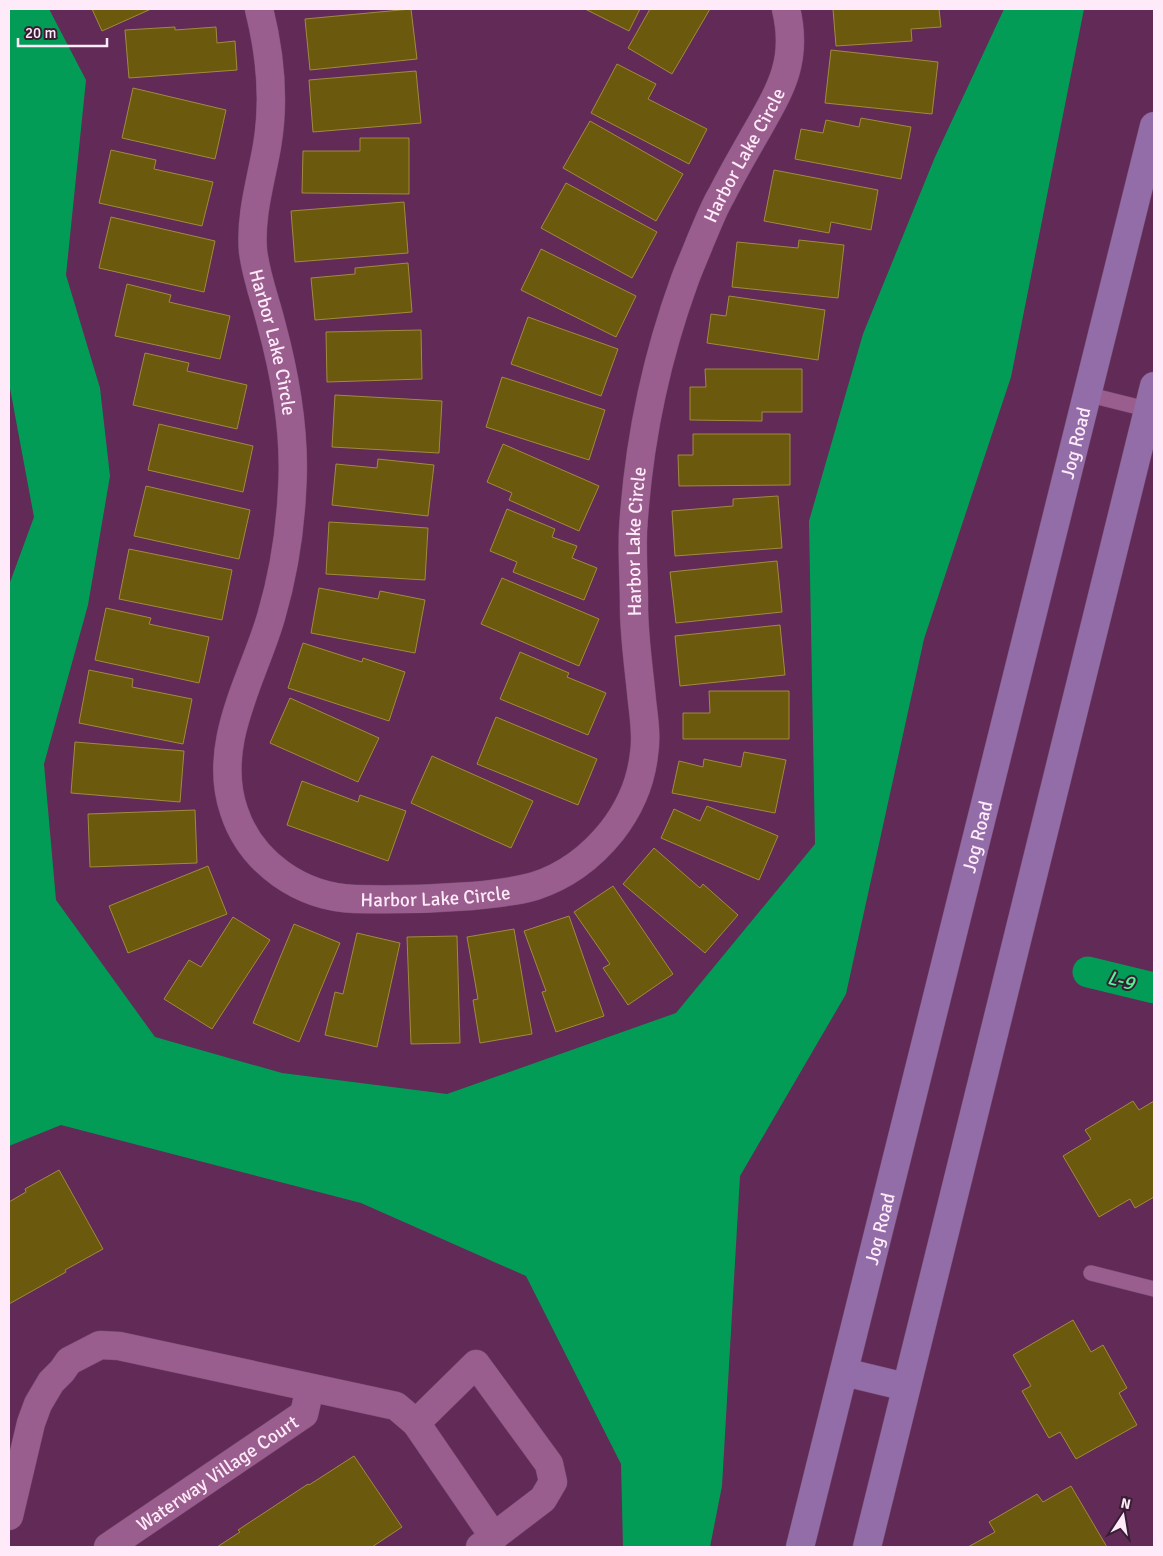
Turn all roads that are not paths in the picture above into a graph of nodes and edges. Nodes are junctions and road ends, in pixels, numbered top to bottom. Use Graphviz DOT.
graph roads {
  1 [pos="259,9"];
  2 [pos="786,9"];
  3 [pos="1154,126"];
  4 [pos="1086,394"];
  5 [pos="1152,402"];
  6 [pos="1091,1273"];
  7 [pos="1154,1289"];
  8 [pos="844,1372"];
  9 [pos="906,1387"];
  10 [pos="310,1388"];
  11 [pos="416,1422"];
  12 [pos="9,1516"];
  13 [pos="487,1542"];
  14 [pos="108,1547"];
  15 [pos="800,1547"];
  16 [pos="867,1547"];
  1 -- 2 [label="street, Harbor Lake Circle"];
  3 -- 4 [label="main road, Jog Road"];
  4 -- 5 [label="lane"];
  4 -- 8 [label="main road, Jog Road"];
  5 -- 9 [label="main road"];
  6 -- 7 [label="lane"];
  8 -- 9 [label="main road"];
  8 -- 15 [label="main road, Jog Road"];
  9 -- 16 [label="main road"];
  10 -- 11 [label="street, Waterway Village Court"];
  10 -- 12 [label="street, Waterway Village Court"];
  10 -- 14 [label="street, Waterway Village Court"];
  11 -- 13 [label="street, Waterway Village Court"];
  11 -- 13 [label="street, Waterway Village Court"];
}
